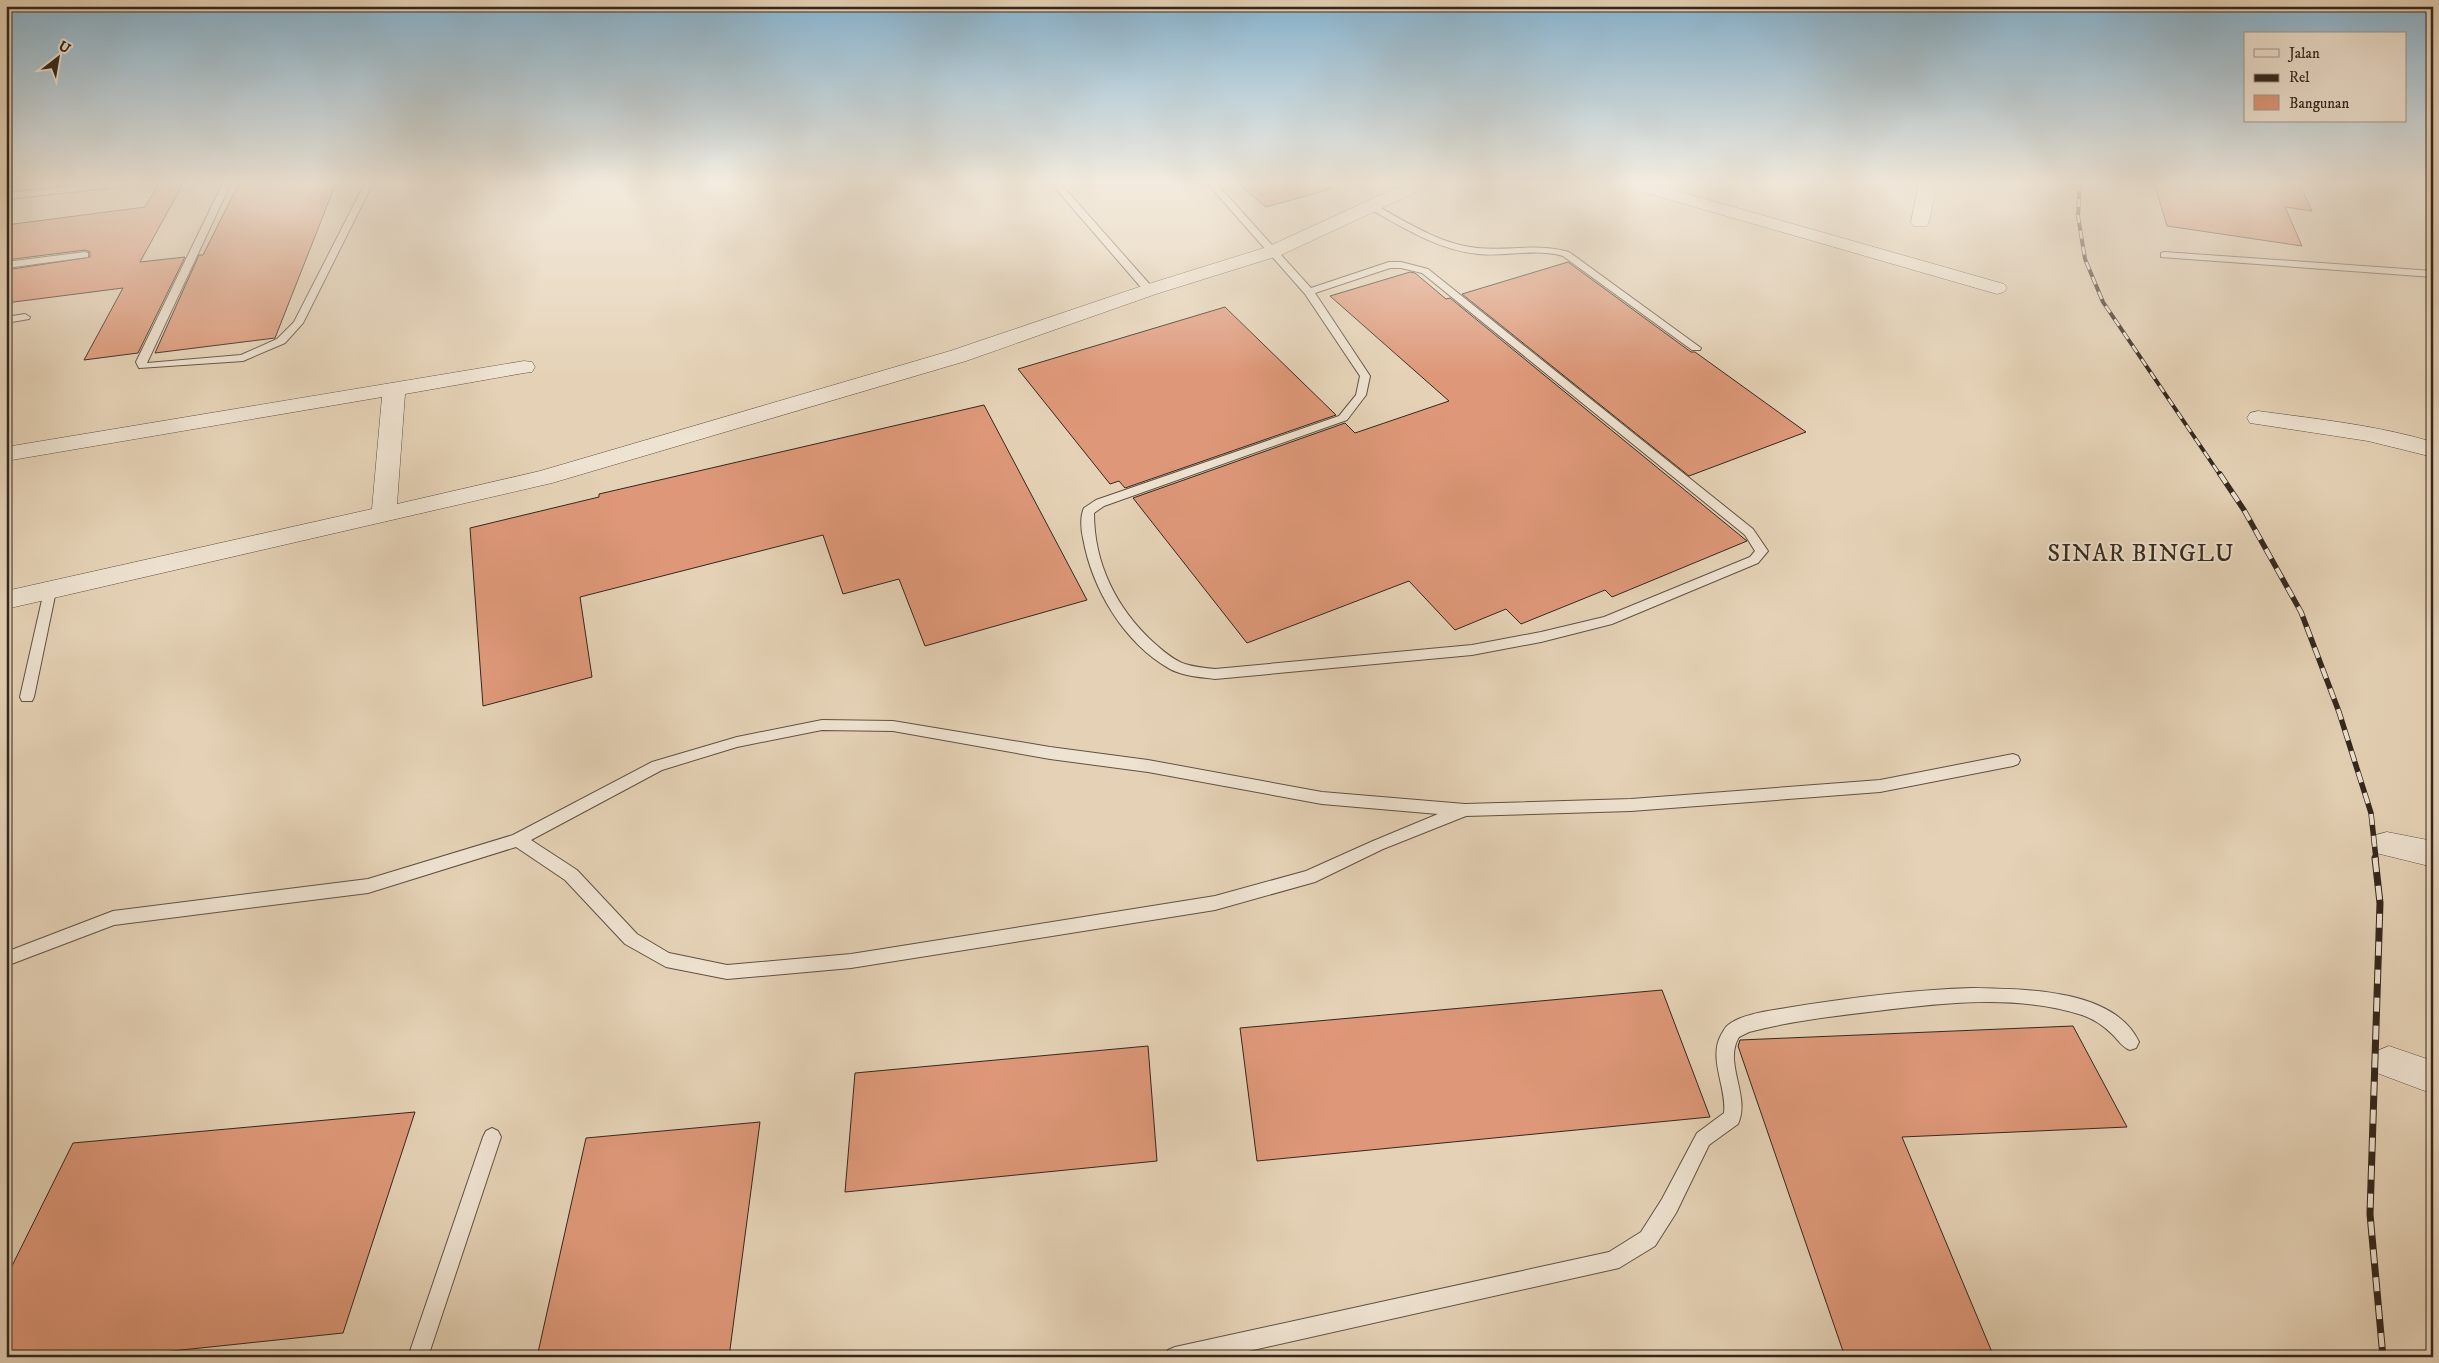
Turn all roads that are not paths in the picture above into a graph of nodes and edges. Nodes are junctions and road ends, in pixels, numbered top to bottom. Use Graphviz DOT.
graph roads {
  1 [pos="196,247"];
  2 [pos="337,247"];
  3 [pos="1111,247"];
  4 [pos="1270,247"];
  5 [pos="1283,247"];
  6 [pos="1460,247"];
  7 [pos="1850,247"];
  8 [pos="1274,251"];
  9 [pos="85,255"];
  10 [pos="2164,255"];
  11 [pos="6,265"];
  12 [pos="2433,274"];
  13 [pos="1997,288"];
  14 [pos="1149,290"];
  15 [pos="1309,292"];
  16 [pos="25,317"];
  17 [pos="6,320"];
  18 [pos="1696,348"];
  19 [pos="524,367"];
  20 [pos="394,389"];
  21 [pos="2258,418"];
  22 [pos="2433,450"];
  23 [pos="6,454"];
  24 [pos="384,514"];
  25 [pos="50,591"];
  26 [pos="6,600"];
  27 [pos="27,697"];
  28 [pos="2013,760"];
  29 [pos="1465,810"];
  30 [pos="518,840"];
  31 [pos="2386,844"];
  32 [pos="2433,854"];
  33 [pos="6,959"];
  34 [pos="2130,1042"];
  35 [pos="2389,1062"];
  36 [pos="2433,1078"];
  37 [pos="492,1138"];
  38 [pos="418,1357"];
  39 [pos="1174,1357"];
  1 -- 2 [label="lane"];
  3 -- 14 [label="lane"];
  4 -- 8 [label="lane"];
  5 -- 8 [label="street"];
  6 -- 18 [label="lane"];
  7 -- 13 [label="street"];
  8 -- 14 [label="street"];
  8 -- 15 [label="lane"];
  9 -- 11 [label="lane"];
  10 -- 12 [label="lane"];
  14 -- 24 [label="street"];
  15 -- 15 [label="lane"];
  16 -- 17 [label="lane"];
  19 -- 20 [label="street"];
  20 -- 23 [label="street"];
  20 -- 24 [label="street"];
  21 -- 22 [label="street"];
  24 -- 25 [label="street"];
  25 -- 26 [label="street"];
  25 -- 27 [label="lane"];
  28 -- 29 [label="lane"];
  29 -- 30 [label="lane"];
  29 -- 30 [label="lane"];
  30 -- 33 [label="lane"];
  31 -- 32 [label="street"];
  34 -- 39 [label="lane"];
  35 -- 36 [label="street"];
  37 -- 38 [label="lane"];
}
